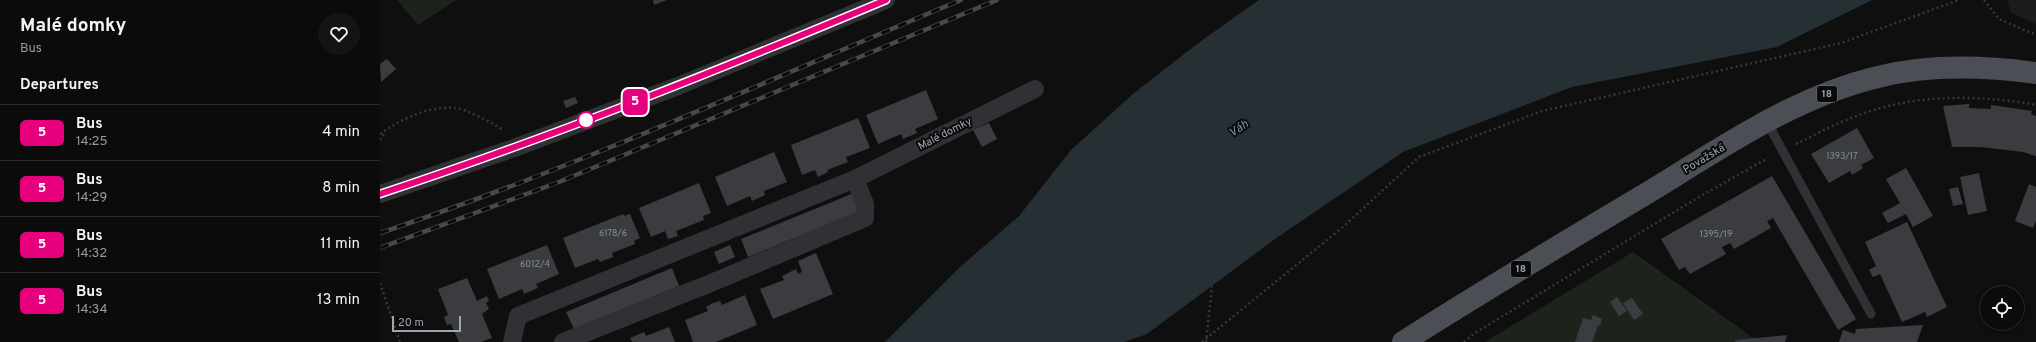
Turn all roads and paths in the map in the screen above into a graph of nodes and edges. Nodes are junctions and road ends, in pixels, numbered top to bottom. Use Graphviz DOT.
graph roads {
  1 [pos="886,0"];
  2 [pos="1959,0"];
  3 [pos="1984,0"];
  4 [pos="2036,34"];
  5 [pos="2036,73"];
  6 [pos="1035,89"];
  7 [pos="2036,105"];
  8 [pos="1767,122"];
  9 [pos="386,130"];
  10 [pos="380,134"];
  11 [pos="380,140"];
  12 [pos="514,148"];
  13 [pos="1782,151"];
  14 [pos="855,179"];
  15 [pos="380,194"];
  16 [pos="380,283"];
  17 [pos="1212,286"];
  18 [pos="1871,314"];
  19 [pos="1206,340"];
  20 [pos="400,342"];
  21 [pos="512,342"];
  22 [pos="563,342"];
  23 [pos="1202,342"];
  24 [pos="1403,342"];
  25 [pos="1464,342"];
  1 -- 12 [label="street"];
  2 -- 19 [label="path"];
  3 -- 4 [label="path"];
  5 -- 8 [label="main road, Považská / 18"];
  6 -- 14 [label="street, Malé domky"];
  7 -- 13 [label="path"];
  8 -- 13 [label="lane"];
  8 -- 24 [label="main road, Považská / 18"];
  9 -- 10 [label="path"];
  9 -- 11 [label="path"];
  9 -- 12 [label="path"];
  12 -- 15 [label="street"];
  13 -- 18 [label="lane"];
  13 -- 25 [label="path"];
  14 -- 21 [label="street, Malé domky"];
  14 -- 22 [label="street"];
  16 -- 20 [label="path"];
  17 -- 19 [label="path"];
  19 -- 23 [label="path"];
}
